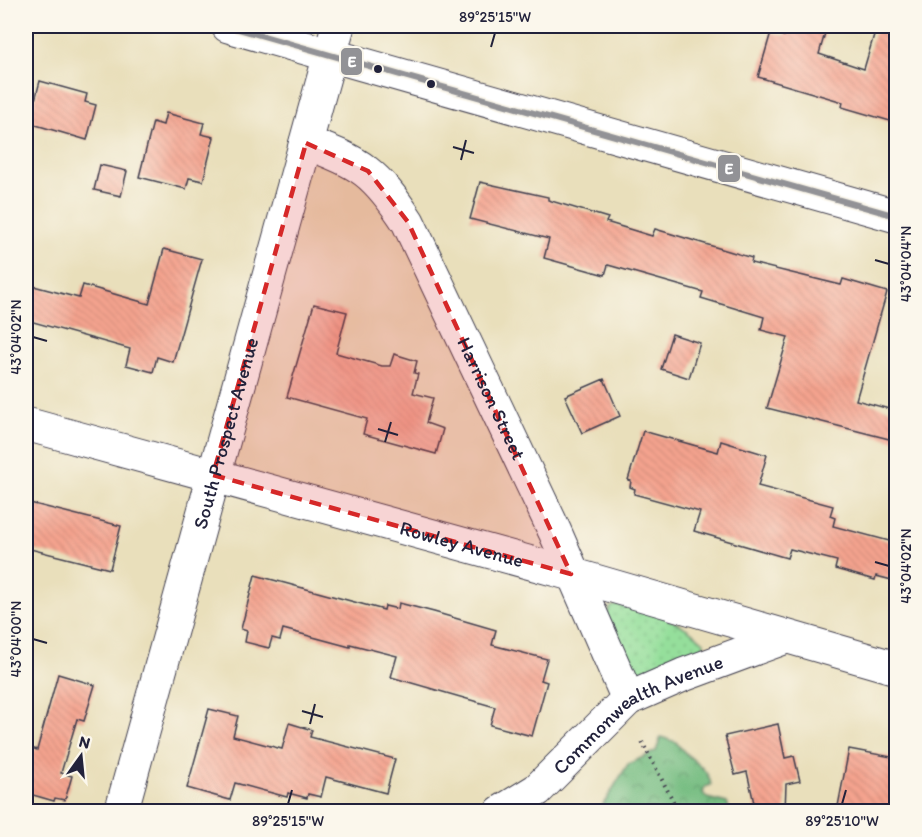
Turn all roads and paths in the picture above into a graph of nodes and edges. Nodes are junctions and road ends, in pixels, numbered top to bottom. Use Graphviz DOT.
graph roads {
  1 [pos="228,26"];
  2 [pos="334,40"];
  3 [pos="306,143"];
  4 [pos="897,216"];
  5 [pos="26,424"];
  6 [pos="213,475"];
  7 [pos="571,574"];
  8 [pos="786,637"];
  9 [pos="897,668"];
  10 [pos="628,699"];
  11 [pos="642,742"];
  12 [pos="121,812"];
  13 [pos="501,812"];
  14 [pos="679,812"];
  1 -- 2 [label="street"];
  2 -- 3 [label="street, South Prospect Avenue"];
  2 -- 4 [label="street"];
  3 -- 6 [label="street, South Prospect Avenue"];
  3 -- 7 [label="street, Harrison Street"];
  5 -- 6 [label="street, Rowley Avenue"];
  6 -- 7 [label="street, Rowley Avenue"];
  6 -- 12 [label="street, South Prospect Avenue"];
  7 -- 8 [label="street, Rowley Avenue"];
  7 -- 10 [label="street, Harrison Street"];
  8 -- 9 [label="street, Rowley Avenue"];
  8 -- 10 [label="street, Commonwealth Avenue"];
  10 -- 13 [label="street, Commonwealth Avenue"];
  11 -- 14 [label="path"];
}
